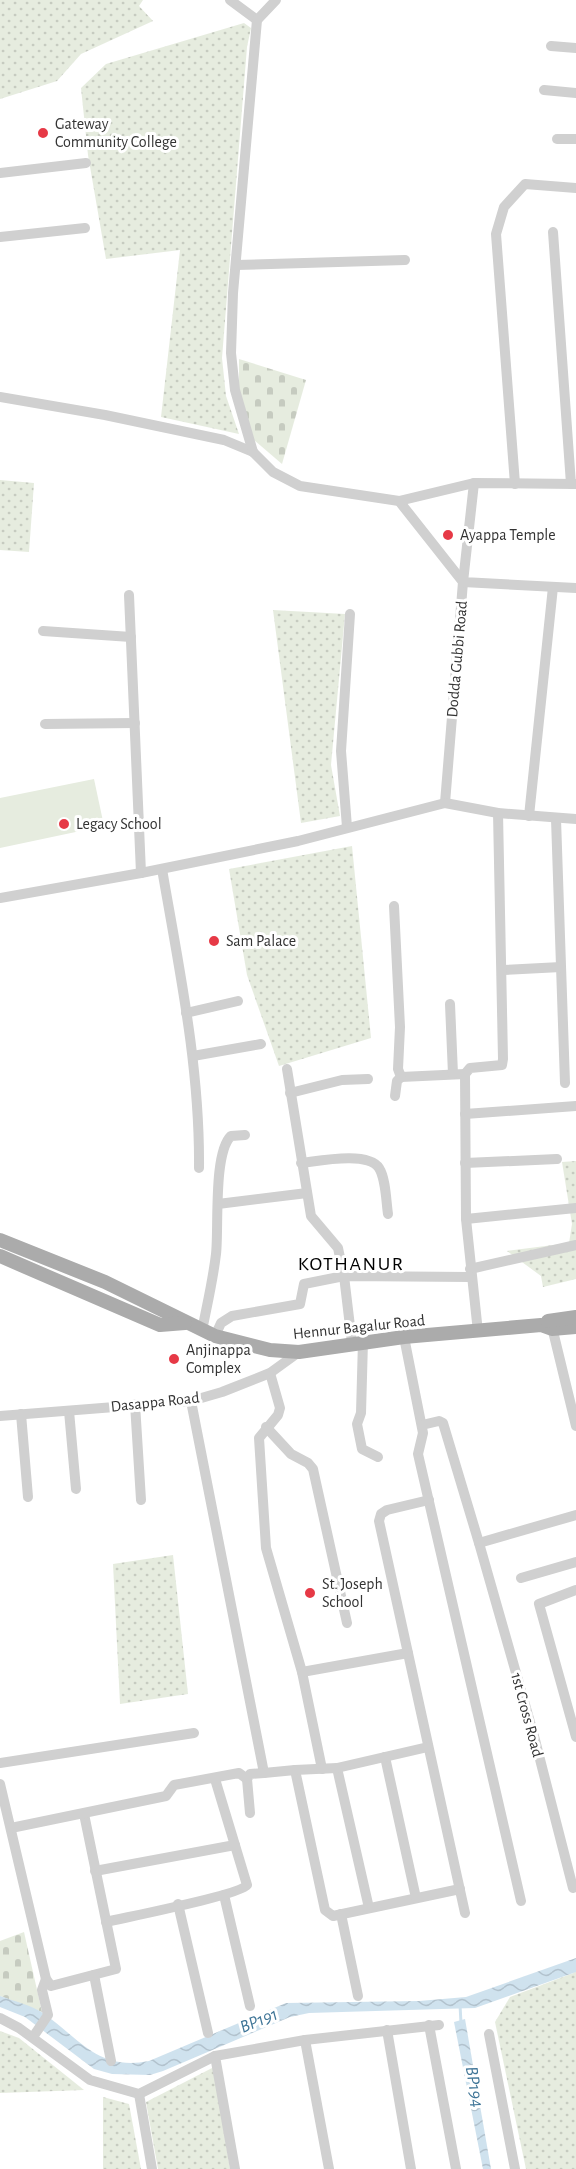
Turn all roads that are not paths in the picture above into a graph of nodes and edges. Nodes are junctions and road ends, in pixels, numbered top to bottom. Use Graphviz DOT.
graph roads {
  1 [pos="230,0"];
  2 [pos="276,0"];
  3 [pos="257,20"];
  4 [pos="551,46"];
  5 [pos="576,48"];
  6 [pos="544,90"];
  7 [pos="576,93"];
  8 [pos="557,138"];
  9 [pos="576,139"];
  10 [pos="86,163"];
  11 [pos="0,173"];
  12 [pos="576,188"];
  13 [pos="85,228"];
  14 [pos="553,232"];
  15 [pos="0,237"];
  16 [pos="405,260"];
  17 [pos="236,265"];
  18 [pos="0,397"];
  19 [pos="253,452"];
  20 [pos="474,483"];
  21 [pos="574,483"];
  22 [pos="515,484"];
  23 [pos="399,501"];
  24 [pos="463,582"];
  25 [pos="552,587"];
  26 [pos="576,588"];
  27 [pos="129,595"];
  28 [pos="350,614"];
  29 [pos="43,631"];
  30 [pos="131,637"];
  31 [pos="135,723"];
  32 [pos="45,724"];
  33 [pos="445,803"];
  34 [pos="498,813"];
  35 [pos="529,816"];
  36 [pos="556,819"];
  37 [pos="576,819"];
  38 [pos="347,827"];
  39 [pos="162,869"];
  40 [pos="141,873"];
  41 [pos="0,898"];
  42 [pos="394,906"];
  43 [pos="561,967"];
  44 [pos="503,970"];
  45 [pos="238,1001"];
  46 [pos="450,1004"];
  47 [pos="186,1013"];
  48 [pos="261,1044"];
  49 [pos="193,1056"];
  50 [pos="287,1069"];
  51 [pos="453,1074"];
  52 [pos="465,1074"];
  53 [pos="401,1077"];
  54 [pos="368,1079"];
  55 [pos="565,1083"];
  56 [pos="290,1094"];
  57 [pos="395,1096"];
  58 [pos="576,1106"];
  59 [pos="465,1114"];
  60 [pos="245,1135"];
  61 [pos="557,1159"];
  62 [pos="301,1163"];
  63 [pos="465,1163"];
  64 [pos="199,1168"];
  65 [pos="307,1193"];
  66 [pos="218,1204"];
  67 [pos="576,1208"];
  68 [pos="388,1214"];
  69 [pos="466,1219"];
  70 [pos="0,1240"];
  71 [pos="576,1245"];
  72 [pos="0,1257"];
  73 [pos="470,1273"];
  74 [pos="345,1276"];
  75 [pos="576,1317"];
  76 [pos="185,1323"];
  77 [pos="548,1325"];
  78 [pos="576,1327"];
  79 [pos="478,1332"];
  80 [pos="208,1334"];
  81 [pos="404,1337"];
  82 [pos="358,1342"];
  83 [pos="299,1352"];
  84 [pos="270,1373"];
  85 [pos="191,1401"];
  86 [pos="135,1404"];
  87 [pos="69,1410"];
  88 [pos="21,1414"];
  89 [pos="0,1416"];
  90 [pos="422,1425"];
  91 [pos="267,1426"];
  92 [pos="576,1426"];
  93 [pos="378,1457"];
  94 [pos="76,1489"];
  95 [pos="28,1497"];
  96 [pos="141,1500"];
  97 [pos="429,1500"];
  98 [pos="576,1515"];
  99 [pos="479,1543"];
  100 [pos="576,1562"];
  101 [pos="521,1578"];
  102 [pos="576,1590"];
  103 [pos="347,1623"];
  104 [pos="408,1653"];
  105 [pos="302,1672"];
  106 [pos="194,1733"];
  107 [pos="576,1737"];
  108 [pos="428,1748"];
  109 [pos="385,1757"];
  110 [pos="0,1763"];
  111 [pos="337,1768"];
  112 [pos="322,1769"];
  113 [pos="295,1770"];
  114 [pos="264,1773"];
  115 [pos="215,1779"];
  116 [pos="247,1779"];
  117 [pos="0,1784"];
  118 [pos="250,1813"];
  119 [pos="84,1814"];
  120 [pos="11,1828"];
  121 [pos="235,1845"];
  122 [pos="95,1871"];
  123 [pos="573,1888"];
  124 [pos="460,1889"];
  125 [pos="224,1895"];
  126 [pos="416,1898"];
  127 [pos="520,1900"];
  128 [pos="178,1904"];
  129 [pos="369,1908"];
  130 [pos="341,1914"];
  131 [pos="465,1914"];
  132 [pos="106,1922"];
  133 [pos="94,1975"];
  134 [pos="46,1979"];
  135 [pos="358,1996"];
  136 [pos="250,2006"];
  137 [pos="0,2018"];
  138 [pos="387,2030"];
  139 [pos="208,2033"];
  140 [pos="489,2034"];
  141 [pos="34,2036"];
  142 [pos="305,2040"];
  143 [pos="215,2056"];
  144 [pos="111,2061"];
  145 [pos="139,2094"];
  146 [pos="152,2169"];
  147 [pos="235,2169"];
  148 [pos="329,2169"];
  149 [pos="411,2169"];
  150 [pos="456,2169"];
  151 [pos="515,2169"];
  1 -- 3 [label="street"];
  2 -- 3 [label="street"];
  3 -- 17 [label="street"];
  4 -- 5 [label="street"];
  6 -- 7 [label="street"];
  8 -- 9 [label="street"];
  10 -- 11 [label="street"];
  12 -- 22 [label="street"];
  13 -- 15 [label="street"];
  14 -- 21 [label="street"];
  16 -- 17 [label="street"];
  17 -- 19 [label="street"];
  18 -- 19 [label="street"];
  19 -- 23 [label="street"];
  20 -- 22 [label="street"];
  20 -- 23 [label="street"];
  20 -- 24 [label="street"];
  21 -- 22 [label="street"];
  23 -- 24 [label="street, Dodda Gubbi Road"];
  24 -- 25 [label="street"];
  24 -- 33 [label="street, Dodda Gubbi Road"];
  25 -- 26 [label="street"];
  25 -- 35 [label="street"];
  27 -- 30 [label="street"];
  28 -- 38 [label="street"];
  29 -- 30 [label="street"];
  30 -- 31 [label="street"];
  31 -- 32 [label="street"];
  31 -- 40 [label="street"];
  33 -- 34 [label="street"];
  33 -- 38 [label="street"];
  34 -- 35 [label="street"];
  34 -- 44 [label="street"];
  35 -- 36 [label="street"];
  36 -- 37 [label="street"];
  36 -- 43 [label="street"];
  38 -- 39 [label="street"];
  39 -- 40 [label="street"];
  39 -- 47 [label="street"];
  40 -- 41 [label="street"];
  42 -- 53 [label="street"];
  43 -- 44 [label="street"];
  43 -- 55 [label="street"];
  44 -- 52 [label="street"];
  45 -- 47 [label="street"];
  46 -- 51 [label="street"];
  47 -- 49 [label="street"];
  48 -- 49 [label="street"];
  49 -- 64 [label="street"];
  50 -- 56 [label="street"];
  51 -- 52 [label="street"];
  51 -- 53 [label="street"];
  52 -- 59 [label="street"];
  53 -- 57 [label="street"];
  54 -- 56 [label="street"];
  56 -- 62 [label="street"];
  58 -- 59 [label="street"];
  59 -- 63 [label="street"];
  60 -- 66 [label="street"];
  61 -- 63 [label="street"];
  62 -- 65 [label="street"];
  62 -- 68 [label="street"];
  63 -- 69 [label="street"];
  65 -- 66 [label="street"];
  65 -- 74 [label="street"];
  66 -- 80 [label="street"];
  67 -- 69 [label="street"];
  69 -- 73 [label="street"];
  70 -- 76 [label="main road, Hennur Bagalur Road"];
  71 -- 73 [label="street"];
  72 -- 76 [label="main road, Hennur Bagalur Road"];
  73 -- 74 [label="street"];
  73 -- 79 [label="street"];
  74 -- 80 [label="street"];
  74 -- 82 [label="street"];
  75 -- 77 [label="main road, Hennur Bagalur Road"];
  76 -- 80 [label="main road, Hennur Bagalur Road"];
  77 -- 78 [label="main road, Hennur Bagalur Road"];
  77 -- 79 [label="main road, Hennur Bagalur Road"];
  77 -- 92 [label="street"];
  79 -- 81 [label="main road, Hennur Bagalur Road"];
  80 -- 83 [label="main road, Hennur Bagalur Road"];
  81 -- 82 [label="main road, Hennur Bagalur Road"];
  81 -- 90 [label="street"];
  82 -- 83 [label="main road, Hennur Bagalur Road"];
  82 -- 93 [label="street"];
  83 -- 84 [label="street, Dasappa Road"];
  84 -- 85 [label="street, Dasappa Road"];
  84 -- 91 [label="street"];
  85 -- 86 [label="street, Dasappa Road"];
  85 -- 114 [label="street"];
  86 -- 87 [label="street, Dasappa Road"];
  86 -- 96 [label="street"];
  87 -- 88 [label="street, Dasappa Road"];
  87 -- 94 [label="street"];
  88 -- 89 [label="street, Dasappa Road"];
  88 -- 95 [label="street"];
  90 -- 97 [label="street"];
  90 -- 99 [label="street, 1st Cross Road"];
  91 -- 103 [label="street"];
  91 -- 105 [label="street"];
  97 -- 104 [label="street"];
  97 -- 127 [label="street"];
  98 -- 99 [label="street"];
  99 -- 123 [label="street, 1st Cross Road"];
  100 -- 101 [label="street"];
  102 -- 107 [label="street"];
  104 -- 105 [label="street"];
  104 -- 108 [label="street"];
  105 -- 112 [label="street"];
  106 -- 110 [label="street"];
  108 -- 109 [label="street"];
  108 -- 124 [label="street"];
  109 -- 111 [label="street"];
  109 -- 126 [label="street"];
  111 -- 112 [label="street"];
  111 -- 129 [label="street"];
  112 -- 113 [label="street"];
  113 -- 114 [label="street"];
  113 -- 130 [label="street"];
  114 -- 116 [label="street"];
  115 -- 116 [label="street"];
  115 -- 119 [label="street"];
  115 -- 121 [label="street"];
  116 -- 118 [label="street"];
  117 -- 120 [label="street"];
  119 -- 120 [label="street"];
  119 -- 122 [label="street"];
  120 -- 134 [label="street"];
  121 -- 122 [label="street"];
  121 -- 125 [label="street"];
  122 -- 132 [label="street"];
  124 -- 126 [label="street"];
  124 -- 131 [label="street"];
  125 -- 128 [label="street"];
  125 -- 136 [label="street"];
  126 -- 129 [label="street"];
  128 -- 132 [label="street"];
  128 -- 139 [label="street"];
  129 -- 130 [label="street"];
  130 -- 135 [label="street"];
  132 -- 133 [label="street"];
  133 -- 134 [label="street"];
  133 -- 144 [label="street"];
  134 -- 141 [label="street"];
  137 -- 141 [label="street"];
  138 -- 142 [label="street"];
  138 -- 149 [label="street"];
  138 -- 150 [label="street"];
  140 -- 151 [label="street"];
  141 -- 145 [label="street"];
  142 -- 143 [label="street"];
  142 -- 148 [label="street"];
  143 -- 145 [label="street"];
  143 -- 147 [label="street"];
  145 -- 146 [label="street"];
}
